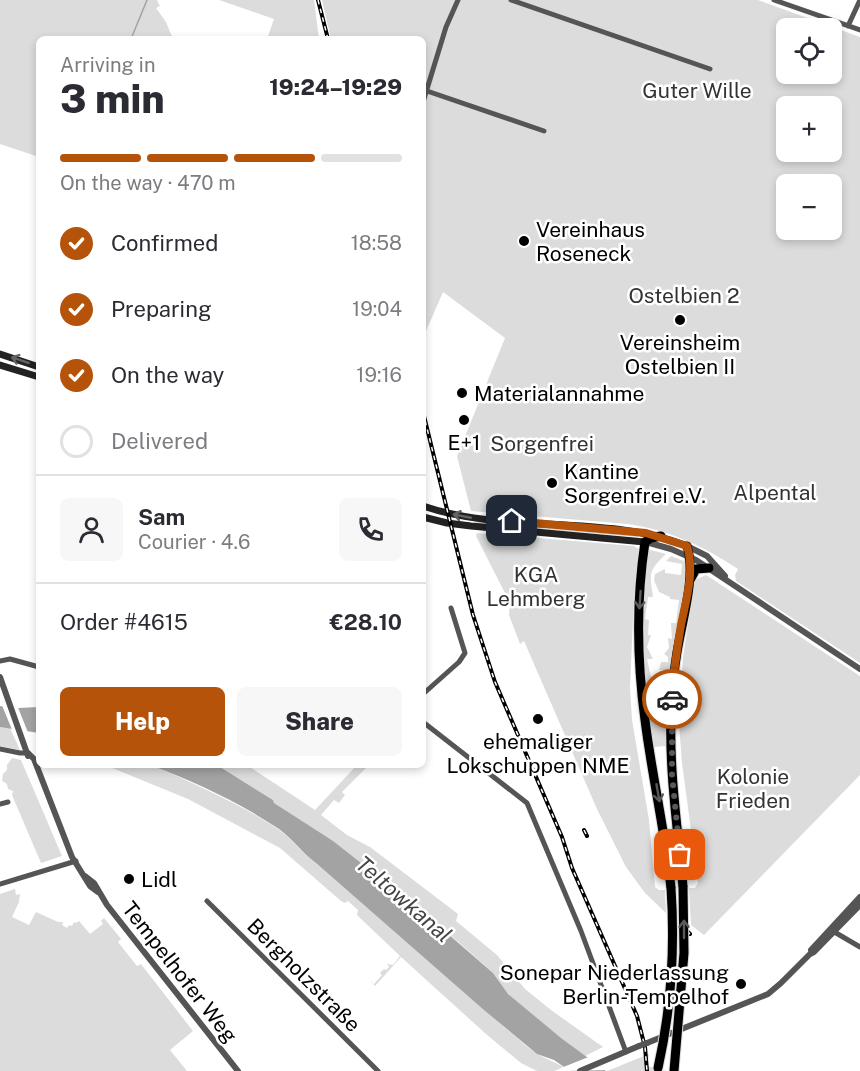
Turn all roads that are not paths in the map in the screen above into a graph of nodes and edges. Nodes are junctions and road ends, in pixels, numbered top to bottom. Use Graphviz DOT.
graph roads {
  1 [pos="458,0"];
  2 [pos="511,0"];
  3 [pos="776,0"];
  4 [pos="860,0"];
  5 [pos="848,26"];
  6 [pos="860,30"];
  7 [pos="710,69"];
  8 [pos="427,91"];
  9 [pos="544,131"];
  10 [pos="0,354"];
  11 [pos="0,365"];
  12 [pos="36,366"];
  13 [pos="36,376"];
  14 [pos="426,507"];
  15 [pos="426,517"];
  16 [pos="661,536"];
  17 [pos="645,542"];
  18 [pos="687,546"];
  19 [pos="690,557"];
  20 [pos="709,568"];
  21 [pos="689,582"];
  22 [pos="729,582"];
  23 [pos="452,608"];
  24 [pos="0,661"];
  25 [pos="36,666"];
  26 [pos="860,669"];
  27 [pos="0,677"];
  28 [pos="0,688"];
  29 [pos="426,691"];
  30 [pos="5,696"];
  31 [pos="426,725"];
  32 [pos="0,749"];
  33 [pos="28,753"];
  34 [pos="36,768"];
  35 [pos="36,768"];
  36 [pos="8,802"];
  37 [pos="0,804"];
  38 [pos="76,861"];
  39 [pos="0,884"];
  40 [pos="860,897"];
  41 [pos="207,901"];
  42 [pos="860,905"];
  43 [pos="832,930"];
  44 [pos="860,947"];
  45 [pos="626,1052"];
  46 [pos="238,1071"];
  47 [pos="378,1071"];
  48 [pos="580,1071"];
  49 [pos="658,1071"];
  50 [pos="674,1071"];
  1 -- 8 [label="street"];
  2 -- 7 [label="street"];
  3 -- 5 [label="street"];
  4 -- 5 [label="street"];
  5 -- 6 [label="street"];
  8 -- 9 [label="street"];
  12 -- 10 [label="main road, one-way"];
  11 -- 13 [label="main road"];
  16 -- 14 [label="main road, one-way"];
  15 -- 17 [label="main road"];
  16 -- 17 [label="highway"];
  16 -- 18 [label="main road"];
  17 -- 19 [label="street"];
  17 -- 49 [label="highway, one-way, bridge"];
  18 -- 19 [label="highway"];
  18 -- 22 [label="street"];
  19 -- 20 [label="street"];
  19 -- 21 [label="highway"];
  20 -- 21 [label="highway"];
  20 -- 22 [label="street"];
  50 -- 21 [label="highway, one-way, bridge"];
  22 -- 26 [label="street"];
  23 -- 29 [label="street"];
  24 -- 25 [label="street"];
  27 -- 30 [label="street, Tempelhofer Weg"];
  28 -- 30 [label="street, Tempelhofer Weg"];
  30 -- 33 [label="street, Tempelhofer Weg"];
  31 -- 45 [label="street"];
  32 -- 33 [label="street"];
  33 -- 34 [label="street, Tempelhofer Weg"];
  35 -- 38 [label="street, Tempelhofer Weg"];
  36 -- 37 [label="street"];
  38 -- 39 [label="street"];
  38 -- 46 [label="street, Tempelhofer Weg"];
  40 -- 43 [label="street"];
  41 -- 47 [label="street, Bergholzstraße"];
  42 -- 43 [label="street"];
  43 -- 44 [label="street"];
  43 -- 45 [label="street, bridge"];
  45 -- 48 [label="street"];
}
